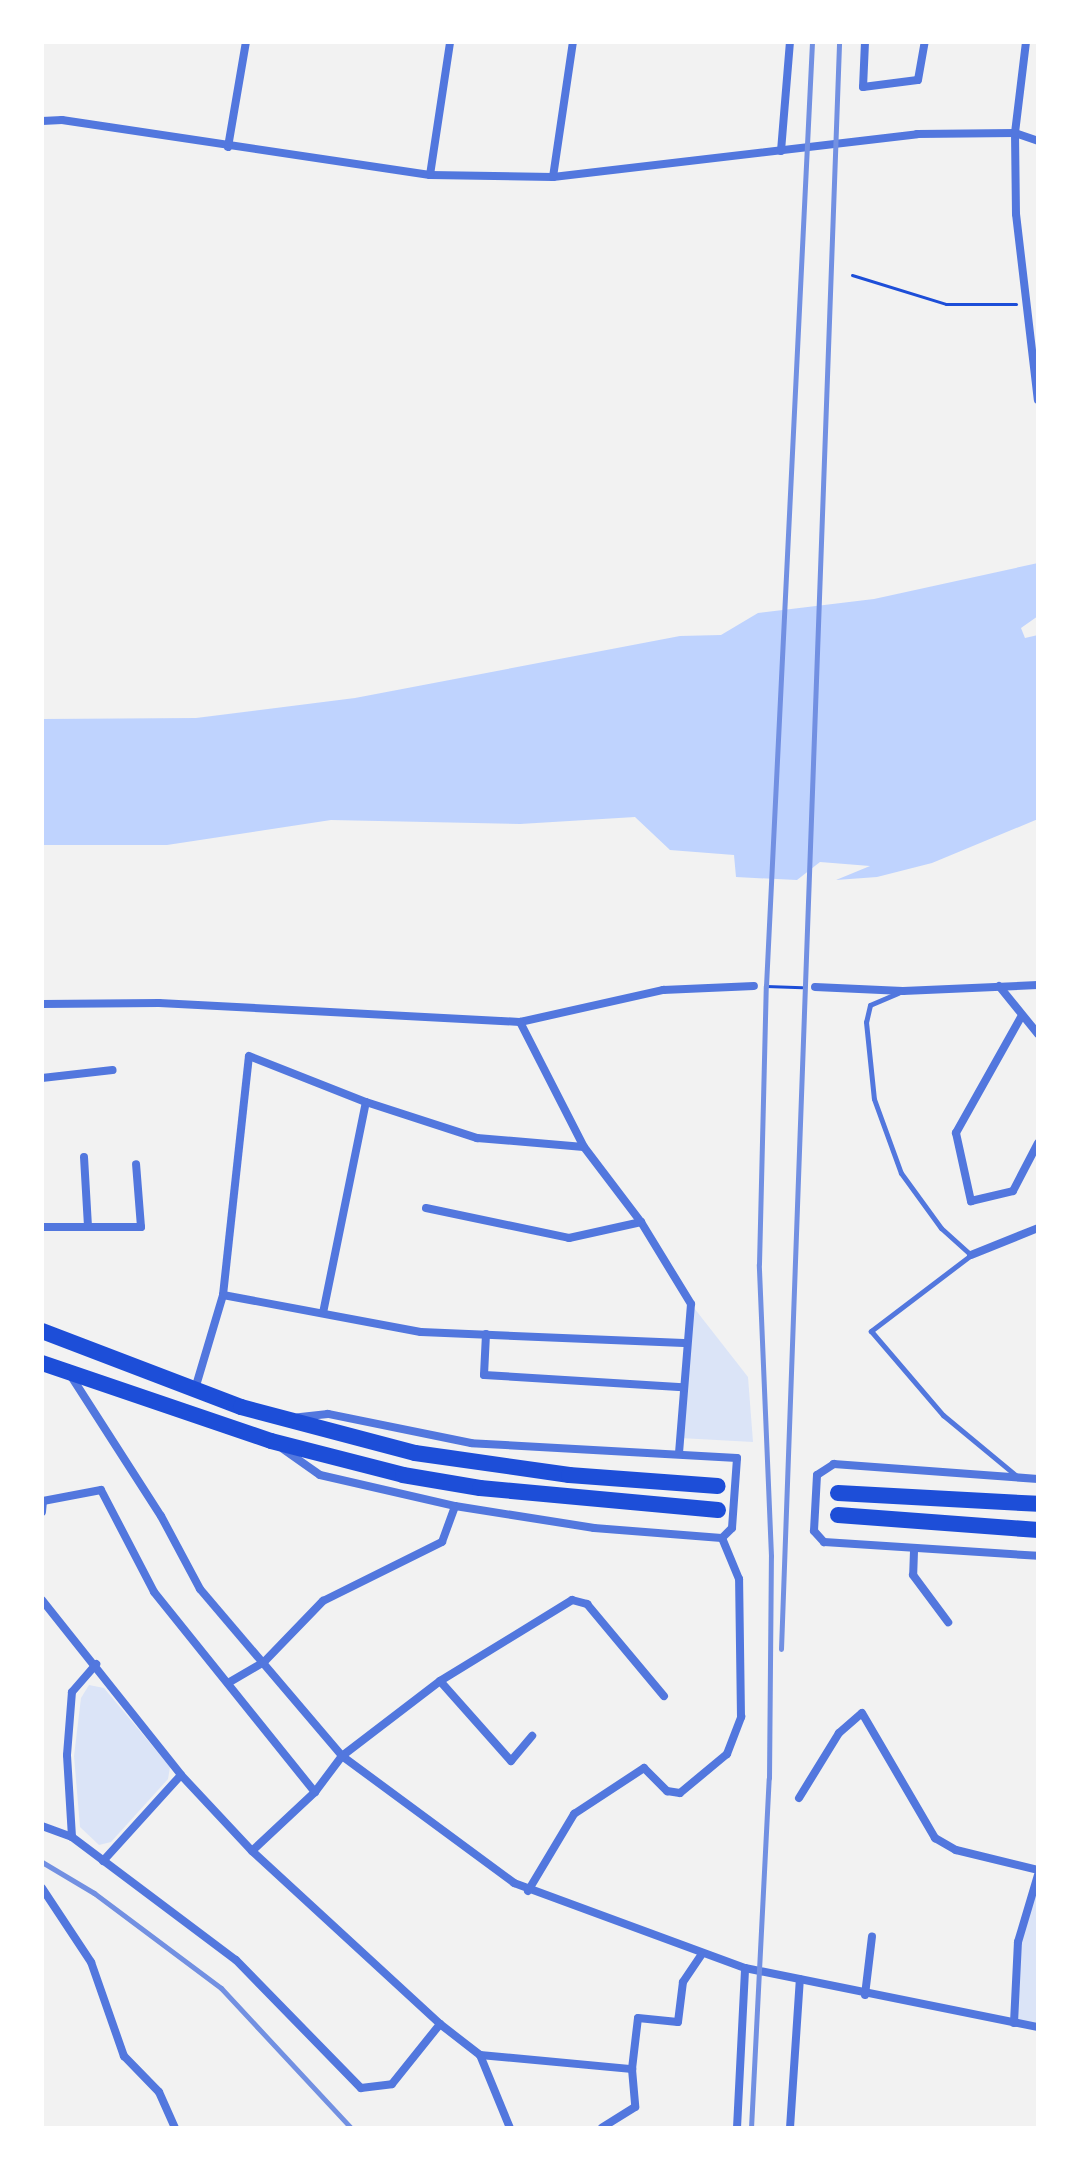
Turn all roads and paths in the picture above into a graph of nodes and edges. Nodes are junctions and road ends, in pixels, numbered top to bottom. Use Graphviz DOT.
graph roads {
  1 [pos="246,42"];
  2 [pos="450,42"];
  3 [pos="573,42"];
  4 [pos="790,42"];
  5 [pos="865,42"];
  6 [pos="925,42"];
  7 [pos="1026,42"];
  8 [pos="42,121"];
  9 [pos="1015,133"];
  10 [pos="1038,141"];
  11 [pos="228,147"];
  12 [pos="781,151"];
  13 [pos="430,175"];
  14 [pos="553,177"];
  15 [pos="852,275"];
  16 [pos="1024,309"];
  17 [pos="1038,400"];
  18 [pos="1038,985"];
  19 [pos="754,986"];
  20 [pos="999,986"];
  21 [pos="810,987"];
  22 [pos="903,991"];
  23 [pos="42,1004"];
  24 [pos="1021,1017"];
  25 [pos="520,1022"];
  26 [pos="1038,1034"];
  27 [pos="113,1070"];
  28 [pos="42,1078"];
  29 [pos="366,1102"];
  30 [pos="1038,1143"];
  31 [pos="584,1147"];
  32 [pos="84,1157"];
  33 [pos="136,1164"];
  34 [pos="426,1208"];
  35 [pos="641,1222"];
  36 [pos="42,1227"];
  37 [pos="88,1227"];
  38 [pos="1038,1228"];
  39 [pos="971,1255"];
  40 [pos="223,1295"];
  41 [pos="323,1313"];
  42 [pos="42,1331"];
  43 [pos="486,1334"];
  44 [pos="684,1343"];
  45 [pos="42,1363"];
  46 [pos="68,1372"];
  47 [pos="683,1387"];
  48 [pos="195,1390"];
  49 [pos="278,1419"];
  50 [pos="271,1441"];
  51 [pos="679,1453"];
  52 [pos="1019,1477"];
  53 [pos="1038,1479"];
  54 [pos="718,1486"];
  55 [pos="838,1493"];
  56 [pos="1038,1504"];
  57 [pos="455,1506"];
  58 [pos="718,1510"];
  59 [pos="42,1512"];
  60 [pos="838,1515"];
  61 [pos="1038,1530"];
  62 [pos="722,1538"];
  63 [pos="914,1551"];
  64 [pos="1038,1556"];
  65 [pos="42,1600"];
  66 [pos="948,1622"];
  67 [pos="264,1662"];
  68 [pos="96,1664"];
  69 [pos="440,1681"];
  70 [pos="228,1683"];
  71 [pos="664,1696"];
  72 [pos="532,1736"];
  73 [pos="342,1756"];
  74 [pos="181,1775"];
  75 [pos="315,1792"];
  76 [pos="799,1798"];
  77 [pos="42,1826"];
  78 [pos="72,1837"];
  79 [pos="252,1851"];
  80 [pos="103,1861"];
  81 [pos="1038,1873"];
  82 [pos="42,1888"];
  83 [pos="528,1891"];
  84 [pos="872,1936"];
  85 [pos="701,1955"];
  86 [pos="745,1968"];
  87 [pos="800,1979"];
  88 [pos="865,1995"];
  89 [pos="1014,2023"];
  90 [pos="440,2024"];
  91 [pos="1038,2027"];
  92 [pos="480,2055"];
  93 [pos="632,2069"];
  94 [pos="175,2128"];
  95 [pos="510,2128"];
  96 [pos="602,2128"];
  97 [pos="737,2128"];
  98 [pos="790,2128"];
  1 -- 11 [label="street"];
  2 -- 13 [label="street"];
  3 -- 14 [label="street"];
  4 -- 12 [label="street"];
  5 -- 6 [label="street"];
  7 -- 9 [label="street"];
  8 -- 11 [label="street"];
  9 -- 10 [label="street"];
  9 -- 12 [label="street"];
  9 -- 16 [label="street"];
  11 -- 13 [label="street"];
  12 -- 14 [label="street"];
  13 -- 14 [label="street"];
  15 -- 16 [label="path"];
  16 -- 17 [label="street"];
  18 -- 20 [label="street"];
  19 -- 21 [label="path"];
  19 -- 25 [label="street"];
  20 -- 22 [label="street"];
  20 -- 24 [label="street"];
  21 -- 22 [label="street"];
  22 -- 39 [label="lane"];
  23 -- 25 [label="street"];
  24 -- 26 [label="street"];
  24 -- 30 [label="street"];
  25 -- 31 [label="street"];
  27 -- 28 [label="street"];
  29 -- 31 [label="street"];
  29 -- 40 [label="street"];
  29 -- 41 [label="street"];
  31 -- 35 [label="street"];
  32 -- 37 [label="street"];
  33 -- 37 [label="street"];
  34 -- 35 [label="street"];
  35 -- 44 [label="street"];
  36 -- 37 [label="street"];
  38 -- 39 [label="street"];
  39 -- 52 [label="lane"];
  40 -- 41 [label="street"];
  40 -- 48 [label="street"];
  41 -- 43 [label="street"];
  42 -- 48 [label="highway"];
  43 -- 44 [label="street"];
  43 -- 47 [label="street"];
  44 -- 47 [label="street"];
  45 -- 46 [label="highway"];
  46 -- 50 [label="highway"];
  46 -- 67 [label="street"];
  47 -- 51 [label="street"];
  48 -- 49 [label="highway"];
  49 -- 51 [label="street"];
  49 -- 54 [label="highway"];
  50 -- 57 [label="street"];
  50 -- 58 [label="highway"];
  51 -- 62 [label="street"];
  52 -- 53 [label="street"];
  52 -- 63 [label="street"];
  55 -- 56 [label="highway"];
  57 -- 62 [label="street"];
  57 -- 67 [label="street"];
  59 -- 70 [label="street"];
  60 -- 61 [label="highway"];
  62 -- 83 [label="street"];
  63 -- 64 [label="street"];
  63 -- 66 [label="street"];
  65 -- 68 [label="street"];
  67 -- 70 [label="street"];
  67 -- 73 [label="street"];
  68 -- 74 [label="street"];
  68 -- 78 [label="street"];
  69 -- 71 [label="street"];
  69 -- 72 [label="street"];
  69 -- 73 [label="street"];
  70 -- 75 [label="street"];
  73 -- 75 [label="street"];
  73 -- 83 [label="street"];
  74 -- 79 [label="street"];
  74 -- 80 [label="street"];
  75 -- 79 [label="street"];
  76 -- 81 [label="street"];
  77 -- 78 [label="street"];
  78 -- 80 [label="street"];
  79 -- 90 [label="street"];
  80 -- 90 [label="street"];
  81 -- 89 [label="street"];
  82 -- 94 [label="street"];
  83 -- 85 [label="street"];
  84 -- 88 [label="street"];
  85 -- 86 [label="street"];
  85 -- 93 [label="street"];
  86 -- 87 [label="street"];
  86 -- 97 [label="street"];
  87 -- 88 [label="street"];
  87 -- 98 [label="street"];
  88 -- 89 [label="street"];
  89 -- 91 [label="street"];
  90 -- 92 [label="street"];
  92 -- 93 [label="street"];
  92 -- 95 [label="street"];
  93 -- 96 [label="street"];
}
